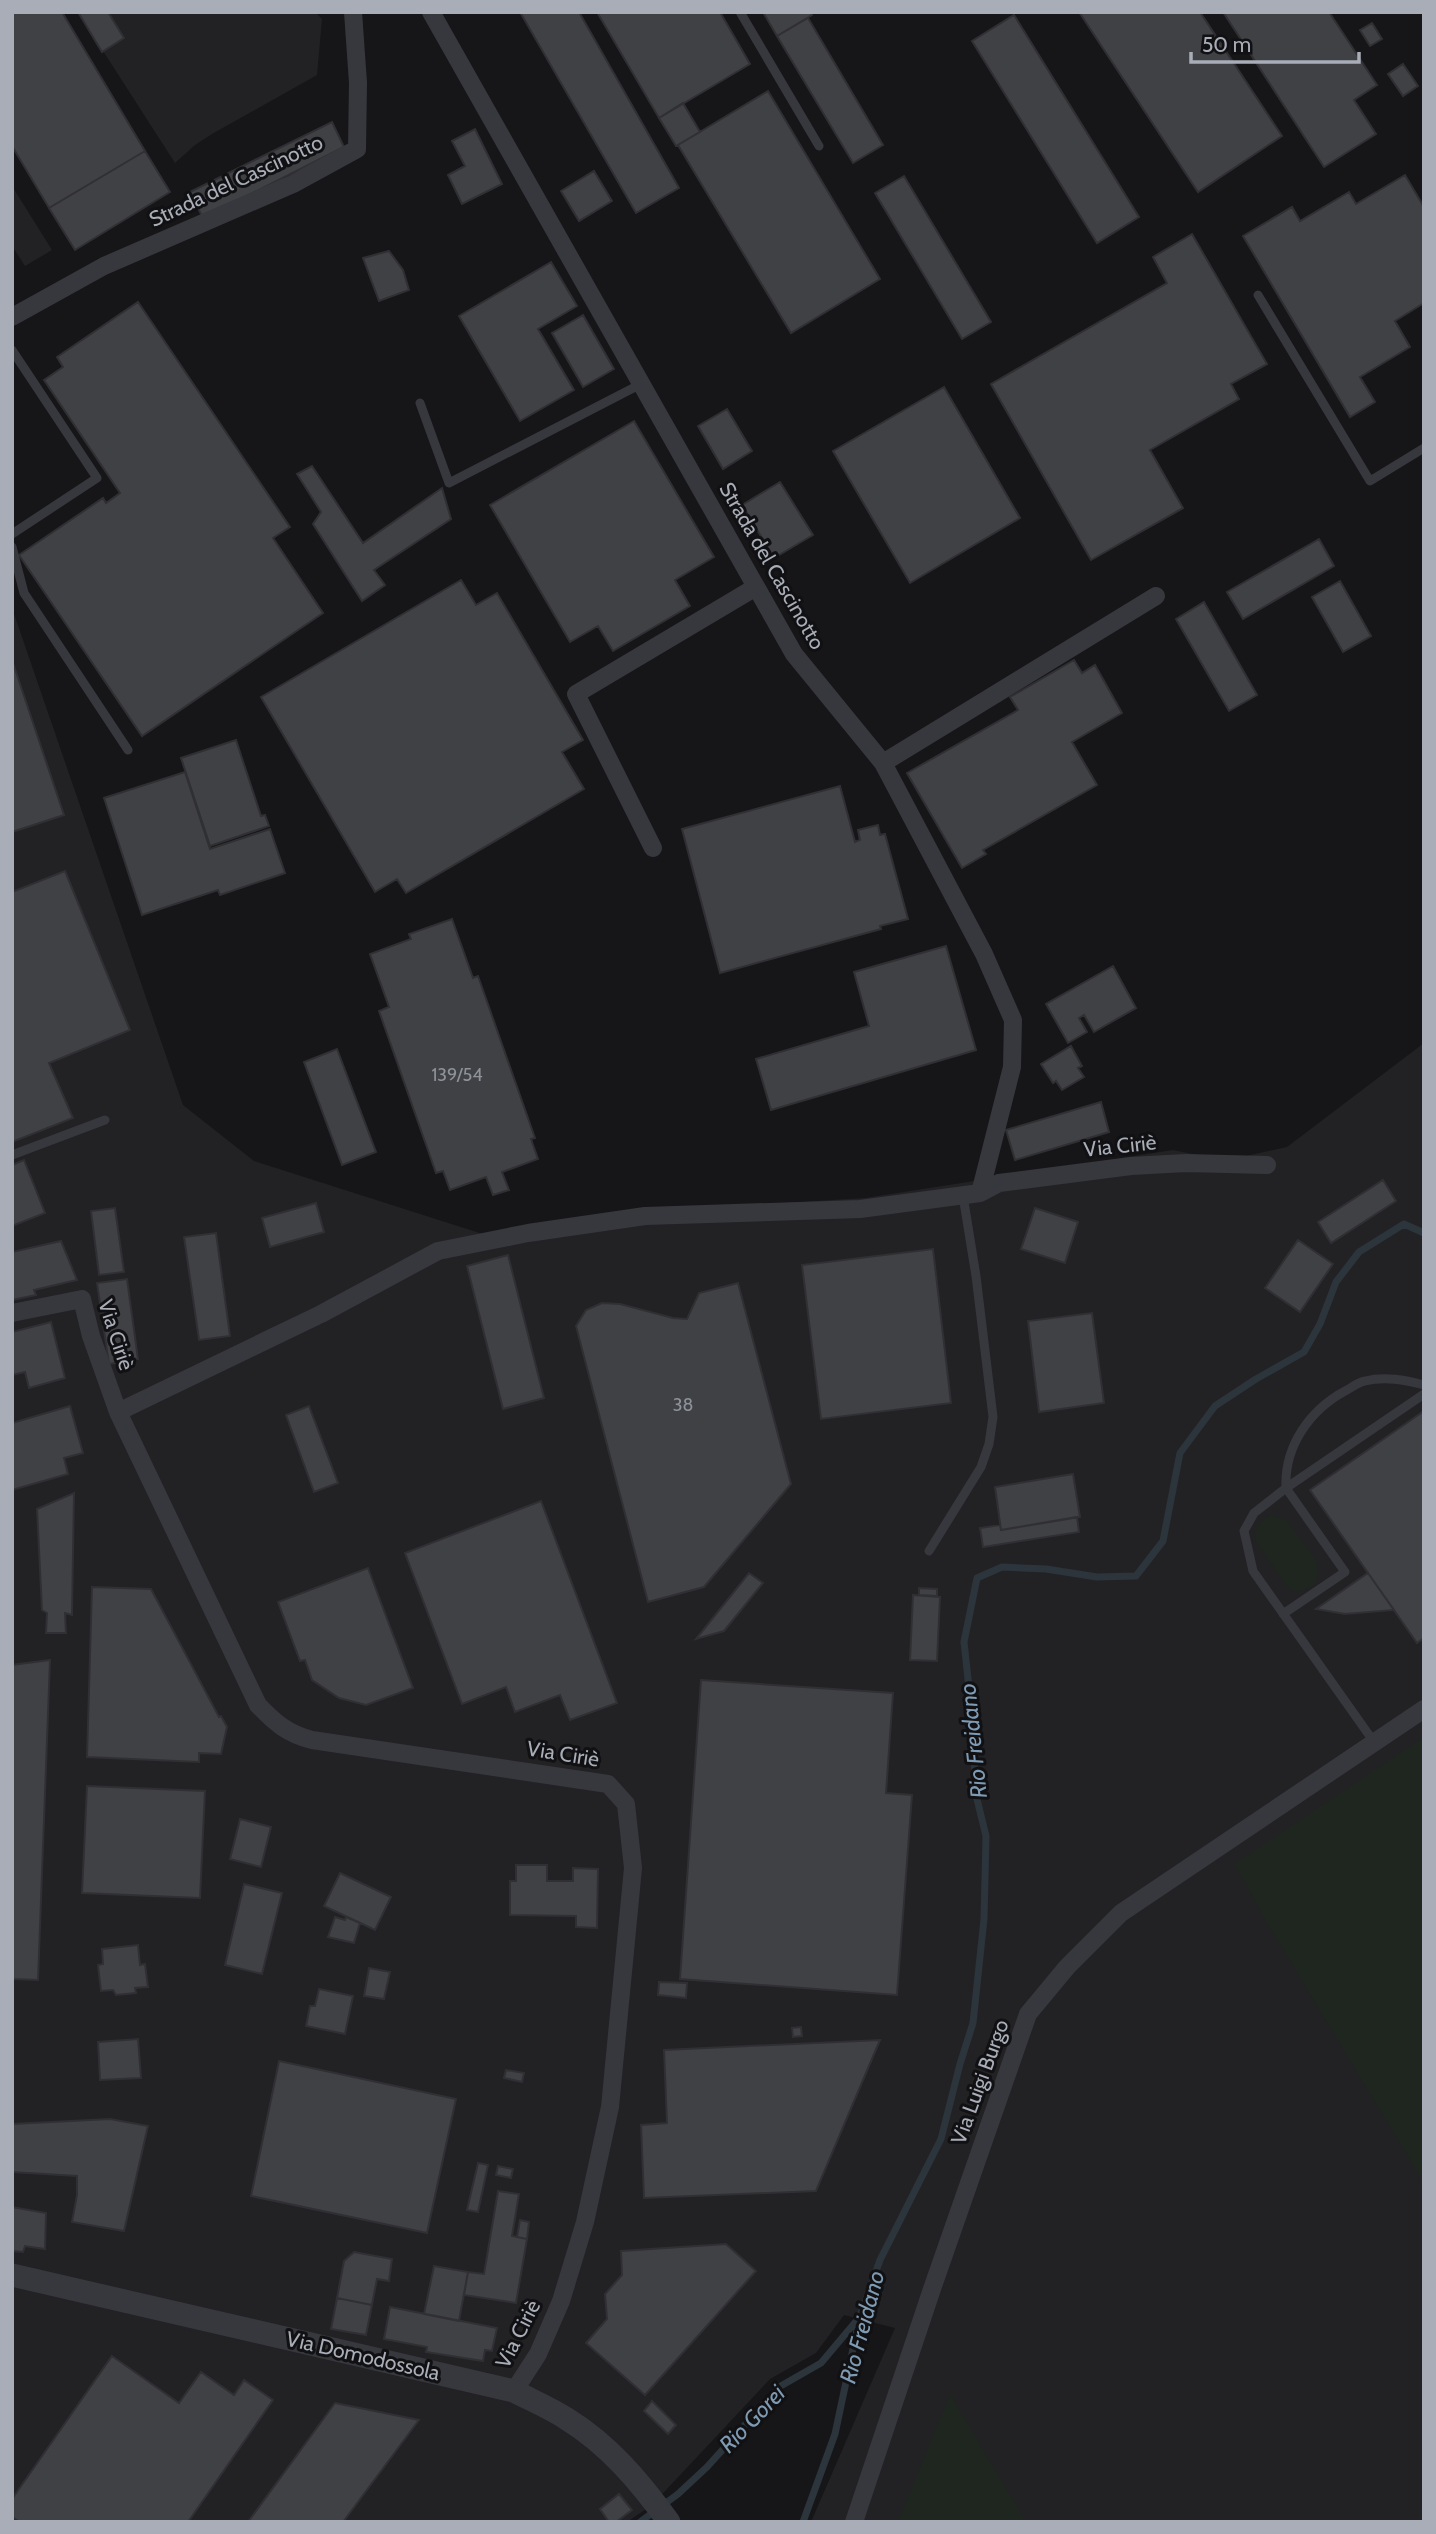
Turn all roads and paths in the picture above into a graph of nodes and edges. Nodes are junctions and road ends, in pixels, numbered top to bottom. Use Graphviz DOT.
graph roads {
  1 [pos="353,12"];
  2 [pos="431,12"];
  3 [pos="740,12"];
  4 [pos="819,146"];
  5 [pos="1258,295"];
  6 [pos="12,317"];
  7 [pos="12,350"];
  8 [pos="642,384"];
  9 [pos="420,403"];
  10 [pos="1424,449"];
  11 [pos="12,534"];
  12 [pos="12,547"];
  13 [pos="756,587"];
  14 [pos="1156,596"];
  15 [pos="128,750"];
  16 [pos="883,763"];
  17 [pos="653,848"];
  18 [pos="105,1120"];
  19 [pos="12,1155"];
  20 [pos="1267,1165"];
  21 [pos="972,1195"];
  22 [pos="12,1313"];
  23 [pos="1424,1385"];
  24 [pos="1424,1394"];
  25 [pos="118,1412"];
  26 [pos="1286,1488"];
  27 [pos="929,1551"];
  28 [pos="1283,1614"];
  29 [pos="1424,1709"];
  30 [pos="1374,1742"];
  31 [pos="12,2275"];
  32 [pos="514,2392"];
  33 [pos="669,2522"];
  34 [pos="854,2522"];
  1 -- 6 [label="street, Strada del Cascinotto"];
  2 -- 8 [label="street, Strada del Cascinotto"];
  3 -- 4 [label="lane"];
  5 -- 10 [label="lane"];
  7 -- 11 [label="lane"];
  8 -- 9 [label="lane"];
  8 -- 13 [label="street, Strada del Cascinotto"];
  12 -- 15 [label="lane"];
  13 -- 16 [label="street, Strada del Cascinotto"];
  13 -- 17 [label="street"];
  14 -- 16 [label="street"];
  16 -- 21 [label="street, Strada del Cascinotto"];
  18 -- 19 [label="lane"];
  20 -- 21 [label="street, Via Ciriè"];
  21 -- 25 [label="street, Via Ciriè"];
  21 -- 27 [label="lane"];
  22 -- 25 [label="street, Via Ciriè"];
  23 -- 26 [label="lane"];
  24 -- 26 [label="lane"];
  25 -- 32 [label="street, Via Ciriè"];
  26 -- 28 [label="lane"];
  26 -- 28 [label="lane"];
  28 -- 30 [label="lane"];
  29 -- 30 [label="street, Via Luigi Burgo"];
  30 -- 34 [label="street, Via Luigi Burgo"];
  31 -- 32 [label="street, Via Domodossola"];
  32 -- 33 [label="street, Via Domodossola"];
}
